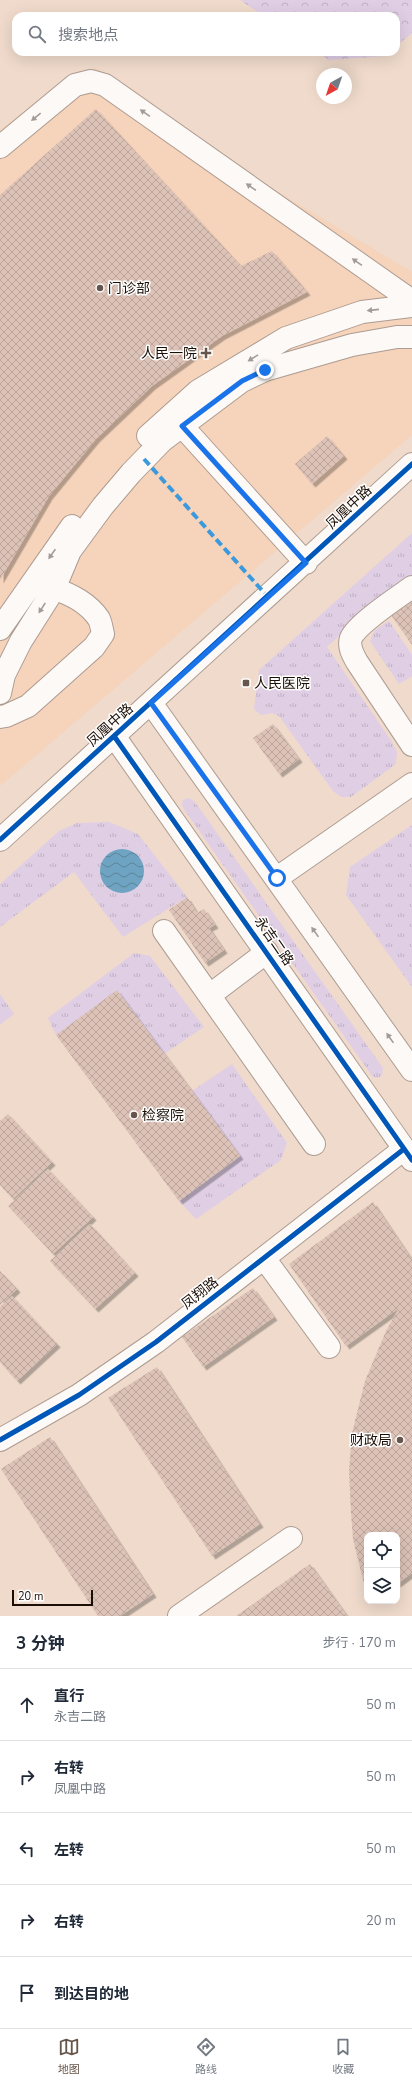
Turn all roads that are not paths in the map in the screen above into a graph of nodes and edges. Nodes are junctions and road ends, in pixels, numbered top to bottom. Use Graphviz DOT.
graph roads {
  1 [pos="0,147"];
  2 [pos="412,301"];
  3 [pos="412,306"];
  4 [pos="412,337"];
  5 [pos="182,426"];
  6 [pos="412,464"];
  7 [pos="306,563"];
  8 [pos="412,587"];
  9 [pos="54,589"];
  10 [pos="0,629"];
  11 [pos="0,693"];
  12 [pos="151,703"];
  13 [pos="0,717"];
  14 [pos="114,736"];
  15 [pos="412,745"];
  16 [pos="412,784"];
  17 [pos="0,839"];
  18 [pos="277,878"];
  19 [pos="164,931"];
  20 [pos="267,952"];
  21 [pos="210,995"];
  22 [pos="412,1070"];
  23 [pos="314,1144"];
  24 [pos="408,1154"];
  25 [pos="264,1258"];
  26 [pos="329,1346"];
  27 [pos="0,1440"];
  28 [pos="291,1538"];
  29 [pos="179,1616"];
  2 -- 1 [label="street, one-way"];
  3 -- 10 [label="street, one-way"];
  4 -- 5 [label="street"];
  5 -- 7 [label="street"];
  5 -- 9 [label="street"];
  6 -- 7 [label="street, 凤凰中路"];
  7 -- 12 [label="street, 凤凰中路"];
  8 -- 15 [label="street"];
  9 -- 11 [label="street, one-way"];
  9 -- 13 [label="street"];
  12 -- 14 [label="street, 凤凰中路"];
  12 -- 18 [label="street"];
  14 -- 17 [label="street, 凤凰中路"];
  14 -- 20 [label="street, 永吉二路"];
  16 -- 18 [label="street"];
  22 -- 18 [label="street, one-way"];
  19 -- 21 [label="street"];
  20 -- 21 [label="street"];
  20 -- 24 [label="street, 永吉二路"];
  21 -- 23 [label="street"];
  24 -- 25 [label="street, 凤翔路"];
  25 -- 26 [label="street"];
  25 -- 27 [label="street, 凤翔路"];
  28 -- 29 [label="street"];
}
